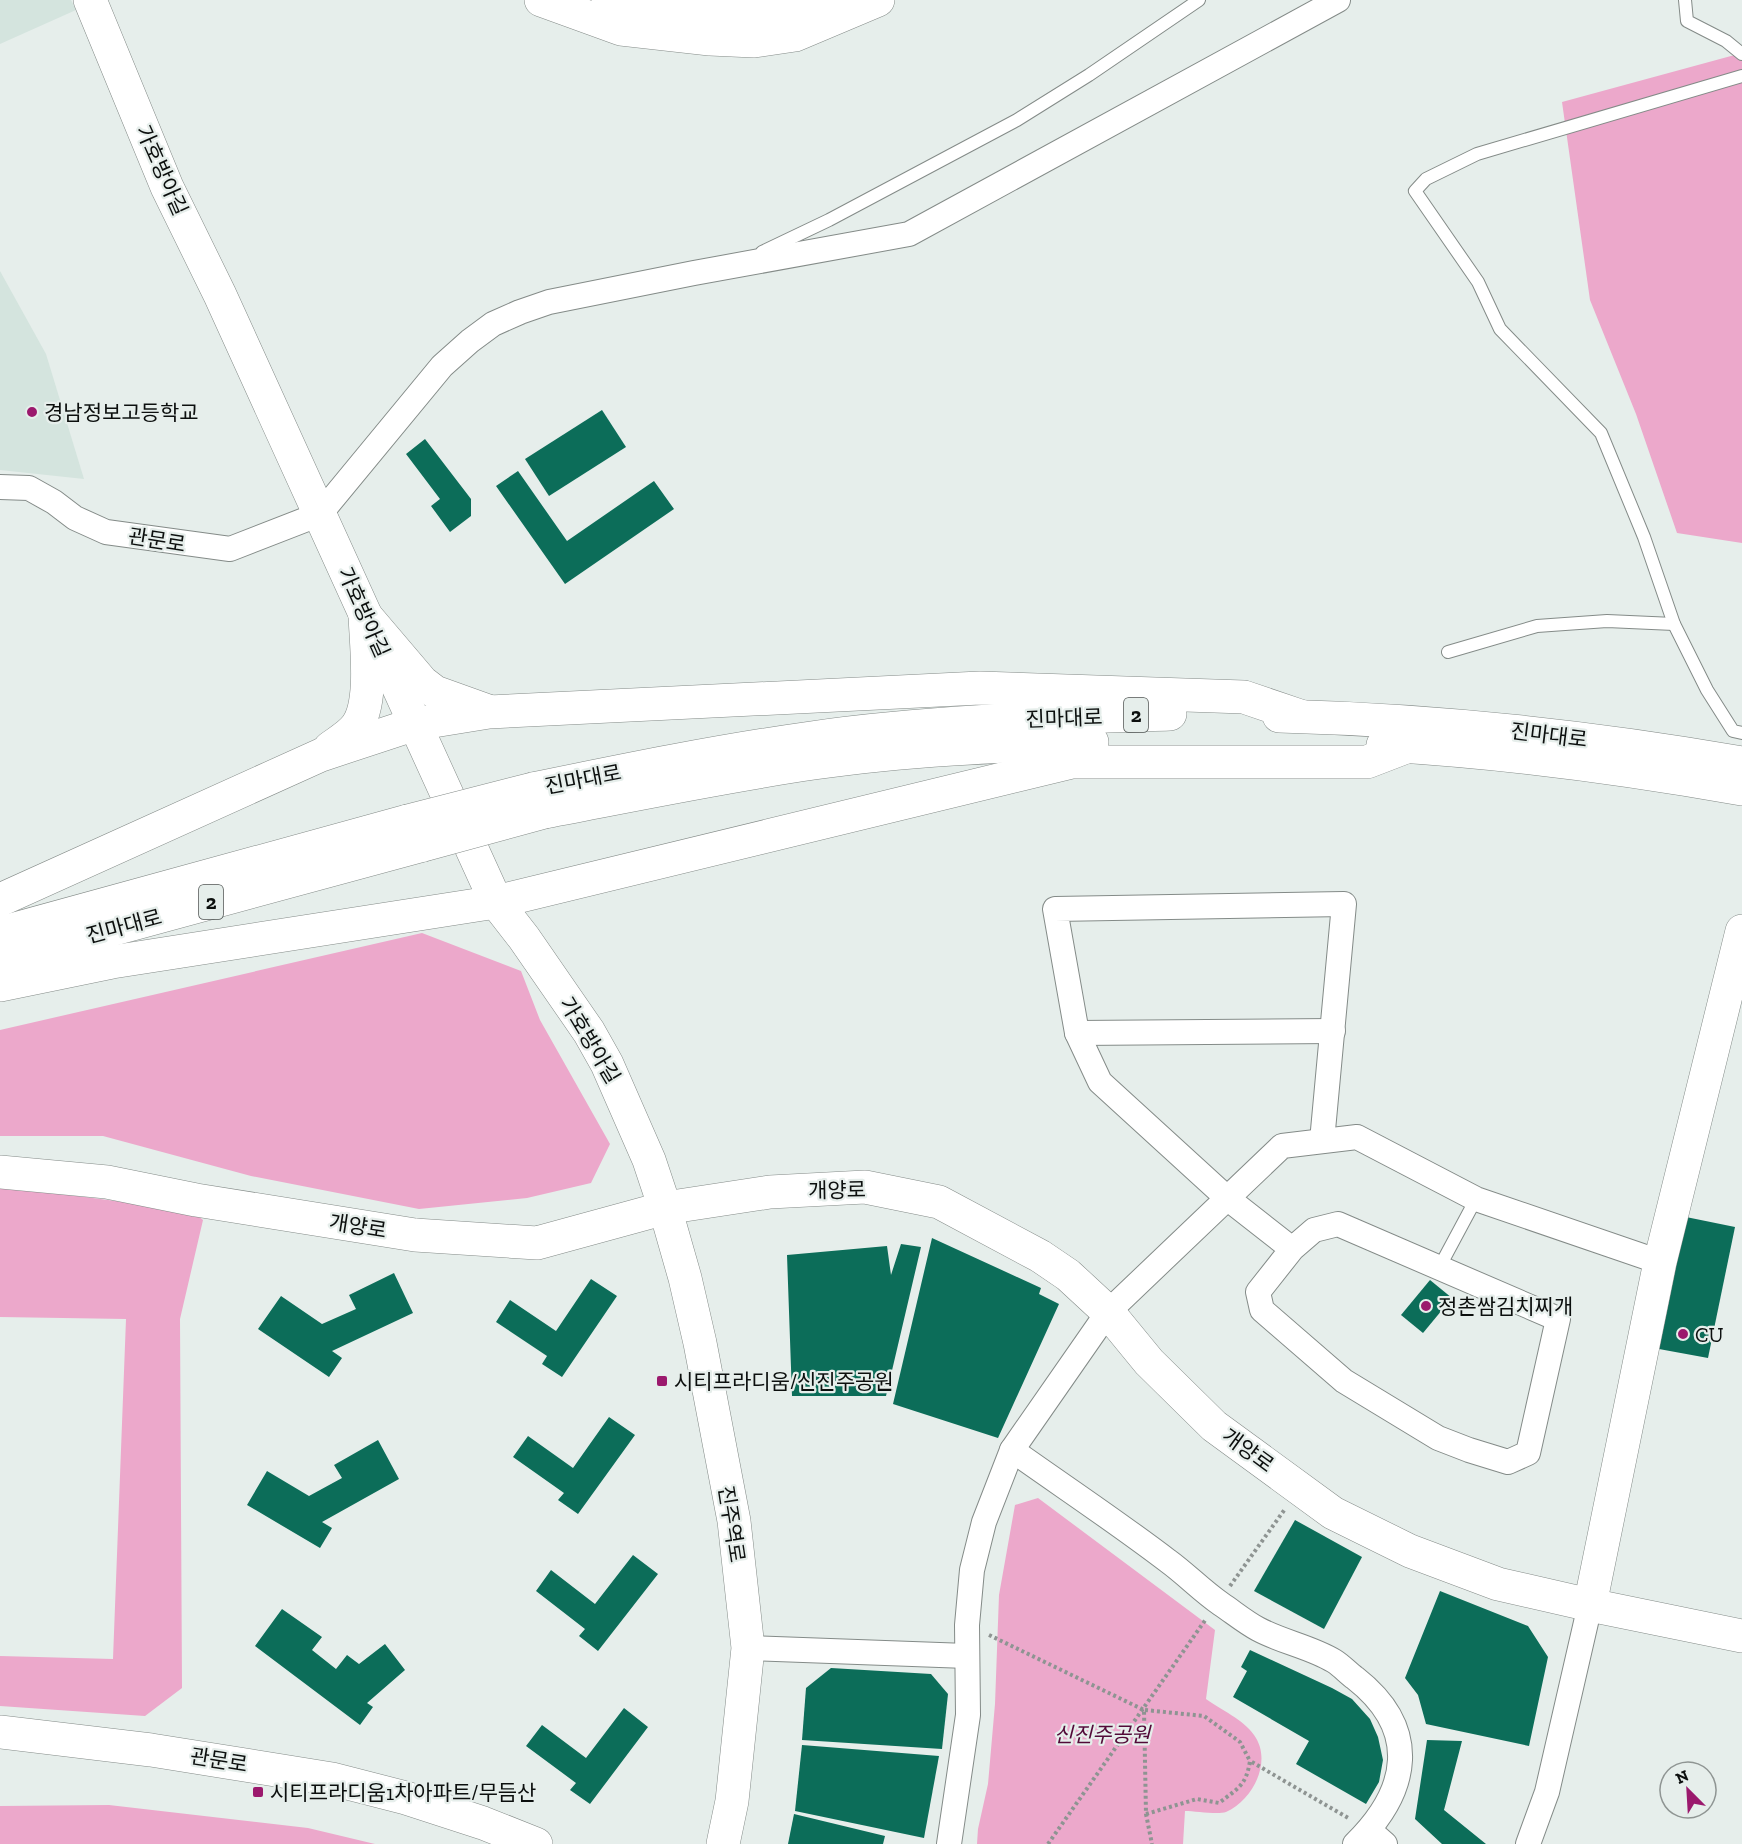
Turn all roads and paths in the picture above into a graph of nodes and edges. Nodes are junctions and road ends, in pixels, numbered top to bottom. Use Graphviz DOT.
graph roads {
  1 [pos="90,0"];
  2 [pos="541,0"];
  3 [pos="608,0"];
  4 [pos="826,0"];
  5 [pos="878,0"];
  6 [pos="1199,0"];
  7 [pos="1338,0"];
  8 [pos="1685,0"];
  9 [pos="1742,54"];
  10 [pos="1742,76"];
  11 [pos="728,267"];
  12 [pos="0,487"];
  13 [pos="320,514"];
  14 [pos="365,615"];
  15 [pos="1674,624"];
  16 [pos="1448,652"];
  17 [pos="489,712"];
  18 [pos="1300,716"];
  19 [pos="415,724"];
  20 [pos="1742,733"];
  21 [pos="1406,747"];
  22 [pos="321,755"];
  23 [pos="1742,763"];
  24 [pos="1742,789"];
  25 [pos="539,801"];
  26 [pos="416,833"];
  27 [pos="0,900"];
  28 [pos="496,902"];
  29 [pos="1742,931"];
  30 [pos="0,933"];
  31 [pos="0,960"];
  32 [pos="0,985"];
  33 [pos="1333,1031"];
  34 [pos="1077,1033"];
  35 [pos="1322,1141"];
  36 [pos="0,1172"];
  37 [pos="1227,1198"];
  38 [pos="1476,1199"];
  39 [pos="665,1208"];
  40 [pos="1292,1248"];
  41 [pos="1660,1262"];
  42 [pos="1439,1268"];
  43 [pos="1108,1312"];
  44 [pos="1012,1450"];
  45 [pos="1300,1489"];
  46 [pos="1218,1602"];
  47 [pos="1590,1605"];
  48 [pos="967,1625"];
  49 [pos="1742,1636"];
  50 [pos="748,1648"];
  51 [pos="967,1656"];
  52 [pos="1144,1710"];
  53 [pos="0,1732"];
  54 [pos="1250,1761"];
  55 [pos="1146,1814"];
  56 [pos="1370,1839"];
  57 [pos="536,1844"];
  58 [pos="723,1844"];
  59 [pos="949,1844"];
  60 [pos="1048,1844"];
  61 [pos="1152,1844"];
  62 [pos="1528,1844"];
  1 -- 13 [label="main road, 가호방아길"];
  2 -- 5 [label="main road"];
  3 -- 4 [label="main road"];
  6 -- 11 [label="lane"];
  7 -- 11 [label="street"];
  8 -- 9 [label="lane"];
  10 -- 15 [label="lane"];
  11 -- 13 [label="street"];
  12 -- 13 [label="street, 관문로"];
  13 -- 14 [label="main road, 가호방아길"];
  14 -- 17 [label="main road"];
  14 -- 19 [label="main road, 가호방아길"];
  14 -- 22 [label="main road"];
  15 -- 16 [label="lane"];
  15 -- 20 [label="lane"];
  17 -- 18 [label="main road"];
  17 -- 19 [label="main road"];
  18 -- 23 [label="main road, 진마대로 / 2"];
  18 -- 25 [label="main road, 진마대로 / 2"];
  19 -- 22 [label="main road"];
  19 -- 28 [label="main road, 가호방아길"];
  21 -- 24 [label="main road, 진마대로 / 2"];
  21 -- 25 [label="main road, 진마대로 / 2"];
  21 -- 28 [label="main road"];
  22 -- 27 [label="main road"];
  25 -- 26 [label="main road, 2, bridge"];
  26 -- 30 [label="main road, 진마대로 / 2"];
  26 -- 31 [label="main road, 진마대로 / 2"];
  28 -- 32 [label="main road"];
  28 -- 39 [label="main road, 가호방아길"];
  29 -- 41 [label="main road"];
  33 -- 34 [label="street"];
  33 -- 34 [label="street"];
  33 -- 35 [label="street"];
  34 -- 37 [label="street"];
  35 -- 37 [label="street"];
  35 -- 38 [label="street"];
  36 -- 39 [label="main road, 개양로"];
  37 -- 40 [label="street"];
  37 -- 43 [label="street"];
  38 -- 41 [label="street"];
  38 -- 42 [label="lane"];
  39 -- 43 [label="main road, 개양로"];
  39 -- 50 [label="main road, 진주역로"];
  40 -- 42 [label="street"];
  40 -- 42 [label="street"];
  41 -- 47 [label="main road"];
  43 -- 44 [label="street"];
  43 -- 45 [label="main road, 개양로"];
  44 -- 46 [label="street"];
  44 -- 48 [label="street"];
  45 -- 46 [label="path"];
  45 -- 47 [label="main road, 개양로"];
  46 -- 52 [label="path"];
  46 -- 56 [label="street"];
  47 -- 49 [label="main road, 개양로"];
  47 -- 62 [label="street"];
  48 -- 51 [label="street"];
  48 -- 52 [label="path"];
  50 -- 51 [label="street"];
  50 -- 58 [label="main road, 진주역로"];
  51 -- 59 [label="street"];
  52 -- 54 [label="path"];
  52 -- 55 [label="path"];
  52 -- 60 [label="path"];
  53 -- 57 [label="main road, 관문로"];
  54 -- 55 [label="path"];
  54 -- 56 [label="path"];
  55 -- 61 [label="path"];
}
